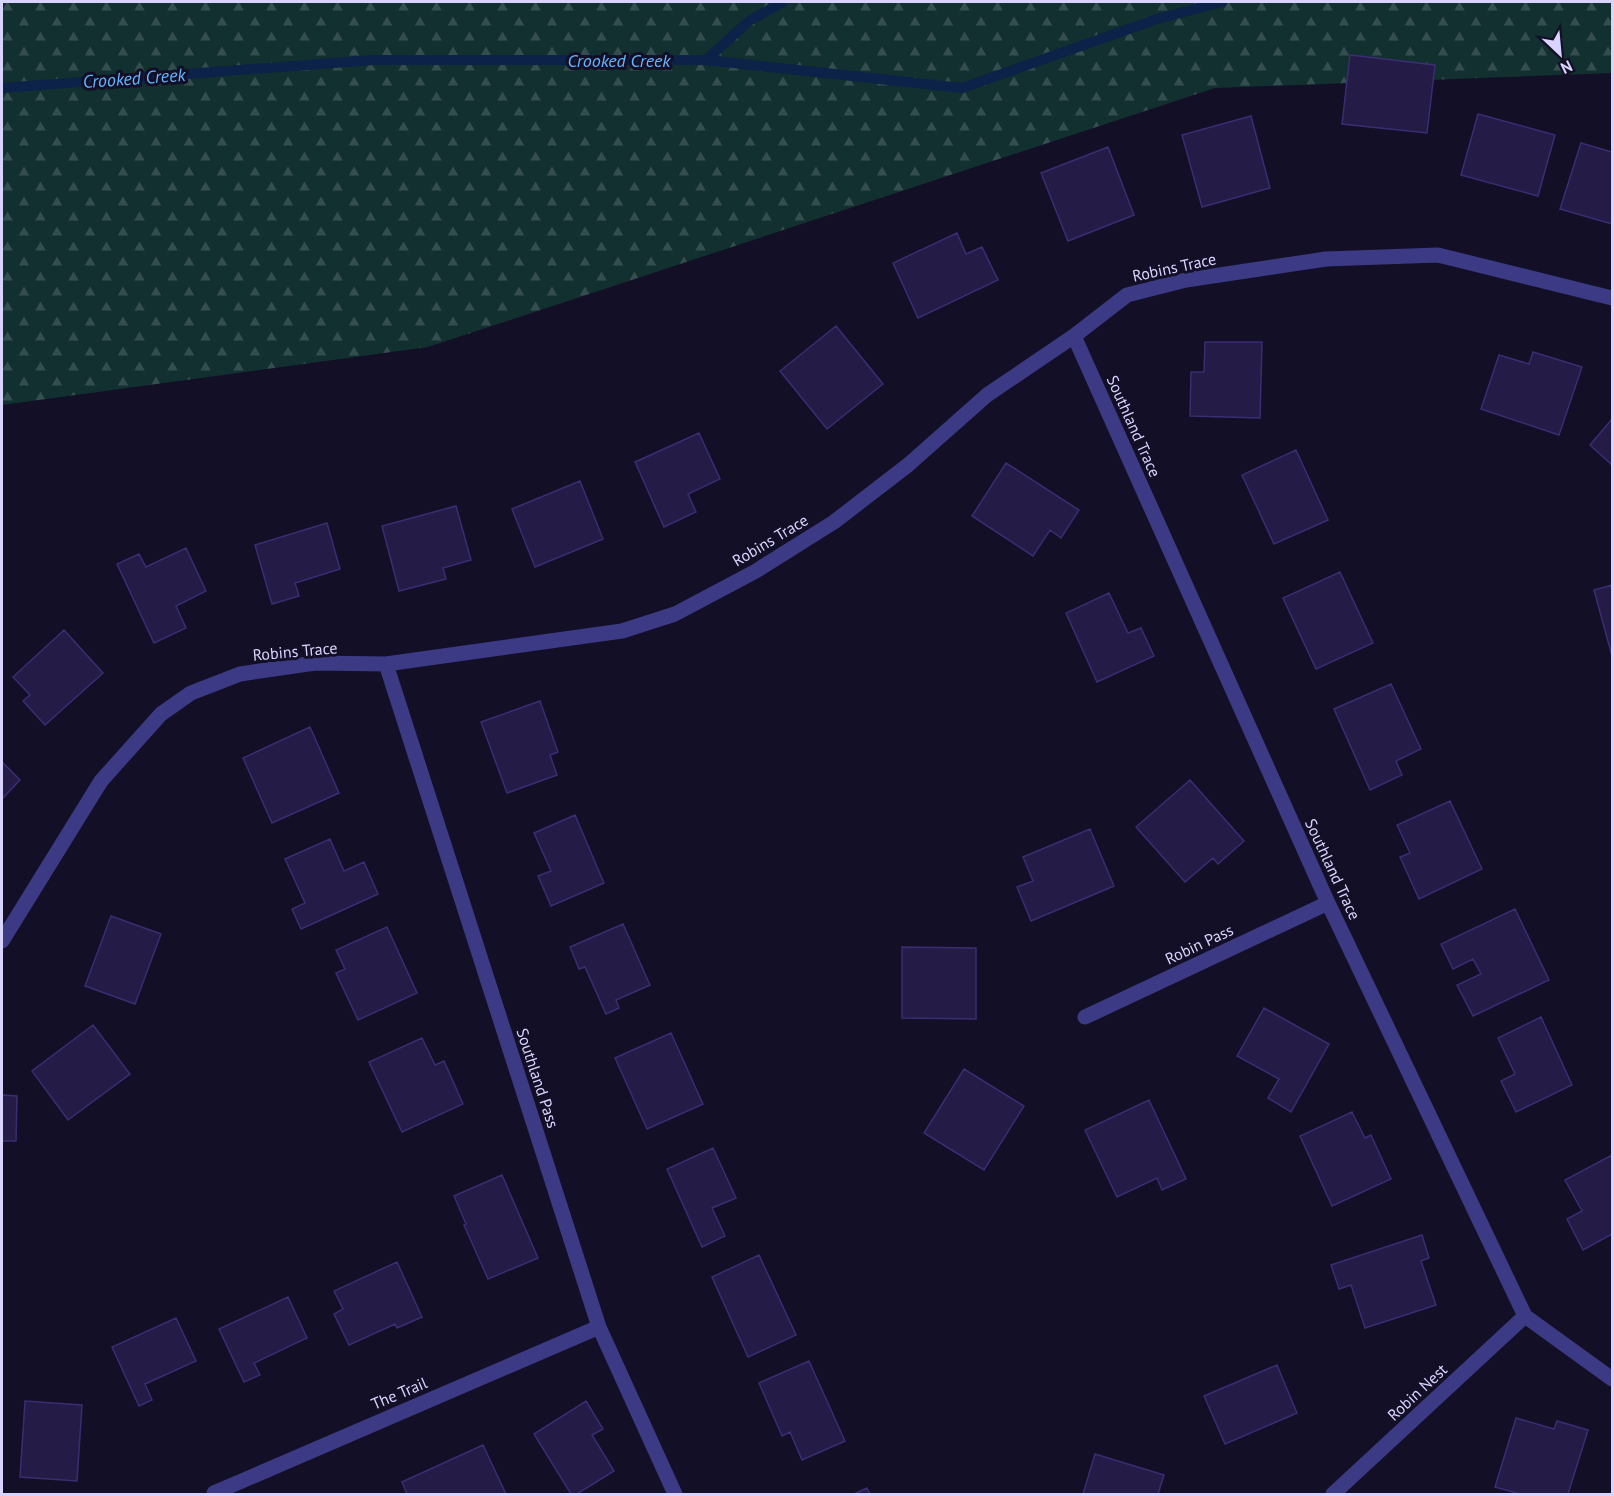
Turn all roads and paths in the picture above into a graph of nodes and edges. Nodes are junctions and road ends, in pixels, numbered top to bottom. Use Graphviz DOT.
graph roads {
  1 [pos="1612,298"];
  2 [pos="1074,336"];
  3 [pos="386,664"];
  4 [pos="1328,903"];
  5 [pos="2,941"];
  6 [pos="1085,1017"];
  7 [pos="1525,1316"];
  8 [pos="599,1327"];
  9 [pos="1612,1379"];
  10 [pos="214,1493"];
  11 [pos="675,1494"];
  12 [pos="1333,1494"];
  1 -- 2 [label="street, Robins Trace"];
  2 -- 3 [label="street, Robins Trace"];
  2 -- 4 [label="street, Southland Trace"];
  3 -- 5 [label="street, Robins Trace"];
  3 -- 8 [label="street, Southland Pass"];
  4 -- 6 [label="street, Robin Pass"];
  4 -- 7 [label="street, Southland Trace"];
  7 -- 9 [label="street, Southland Trace"];
  7 -- 12 [label="street, Robin Nest"];
  8 -- 10 [label="street, The Trail"];
  8 -- 11 [label="street, Southland Pass"];
}
